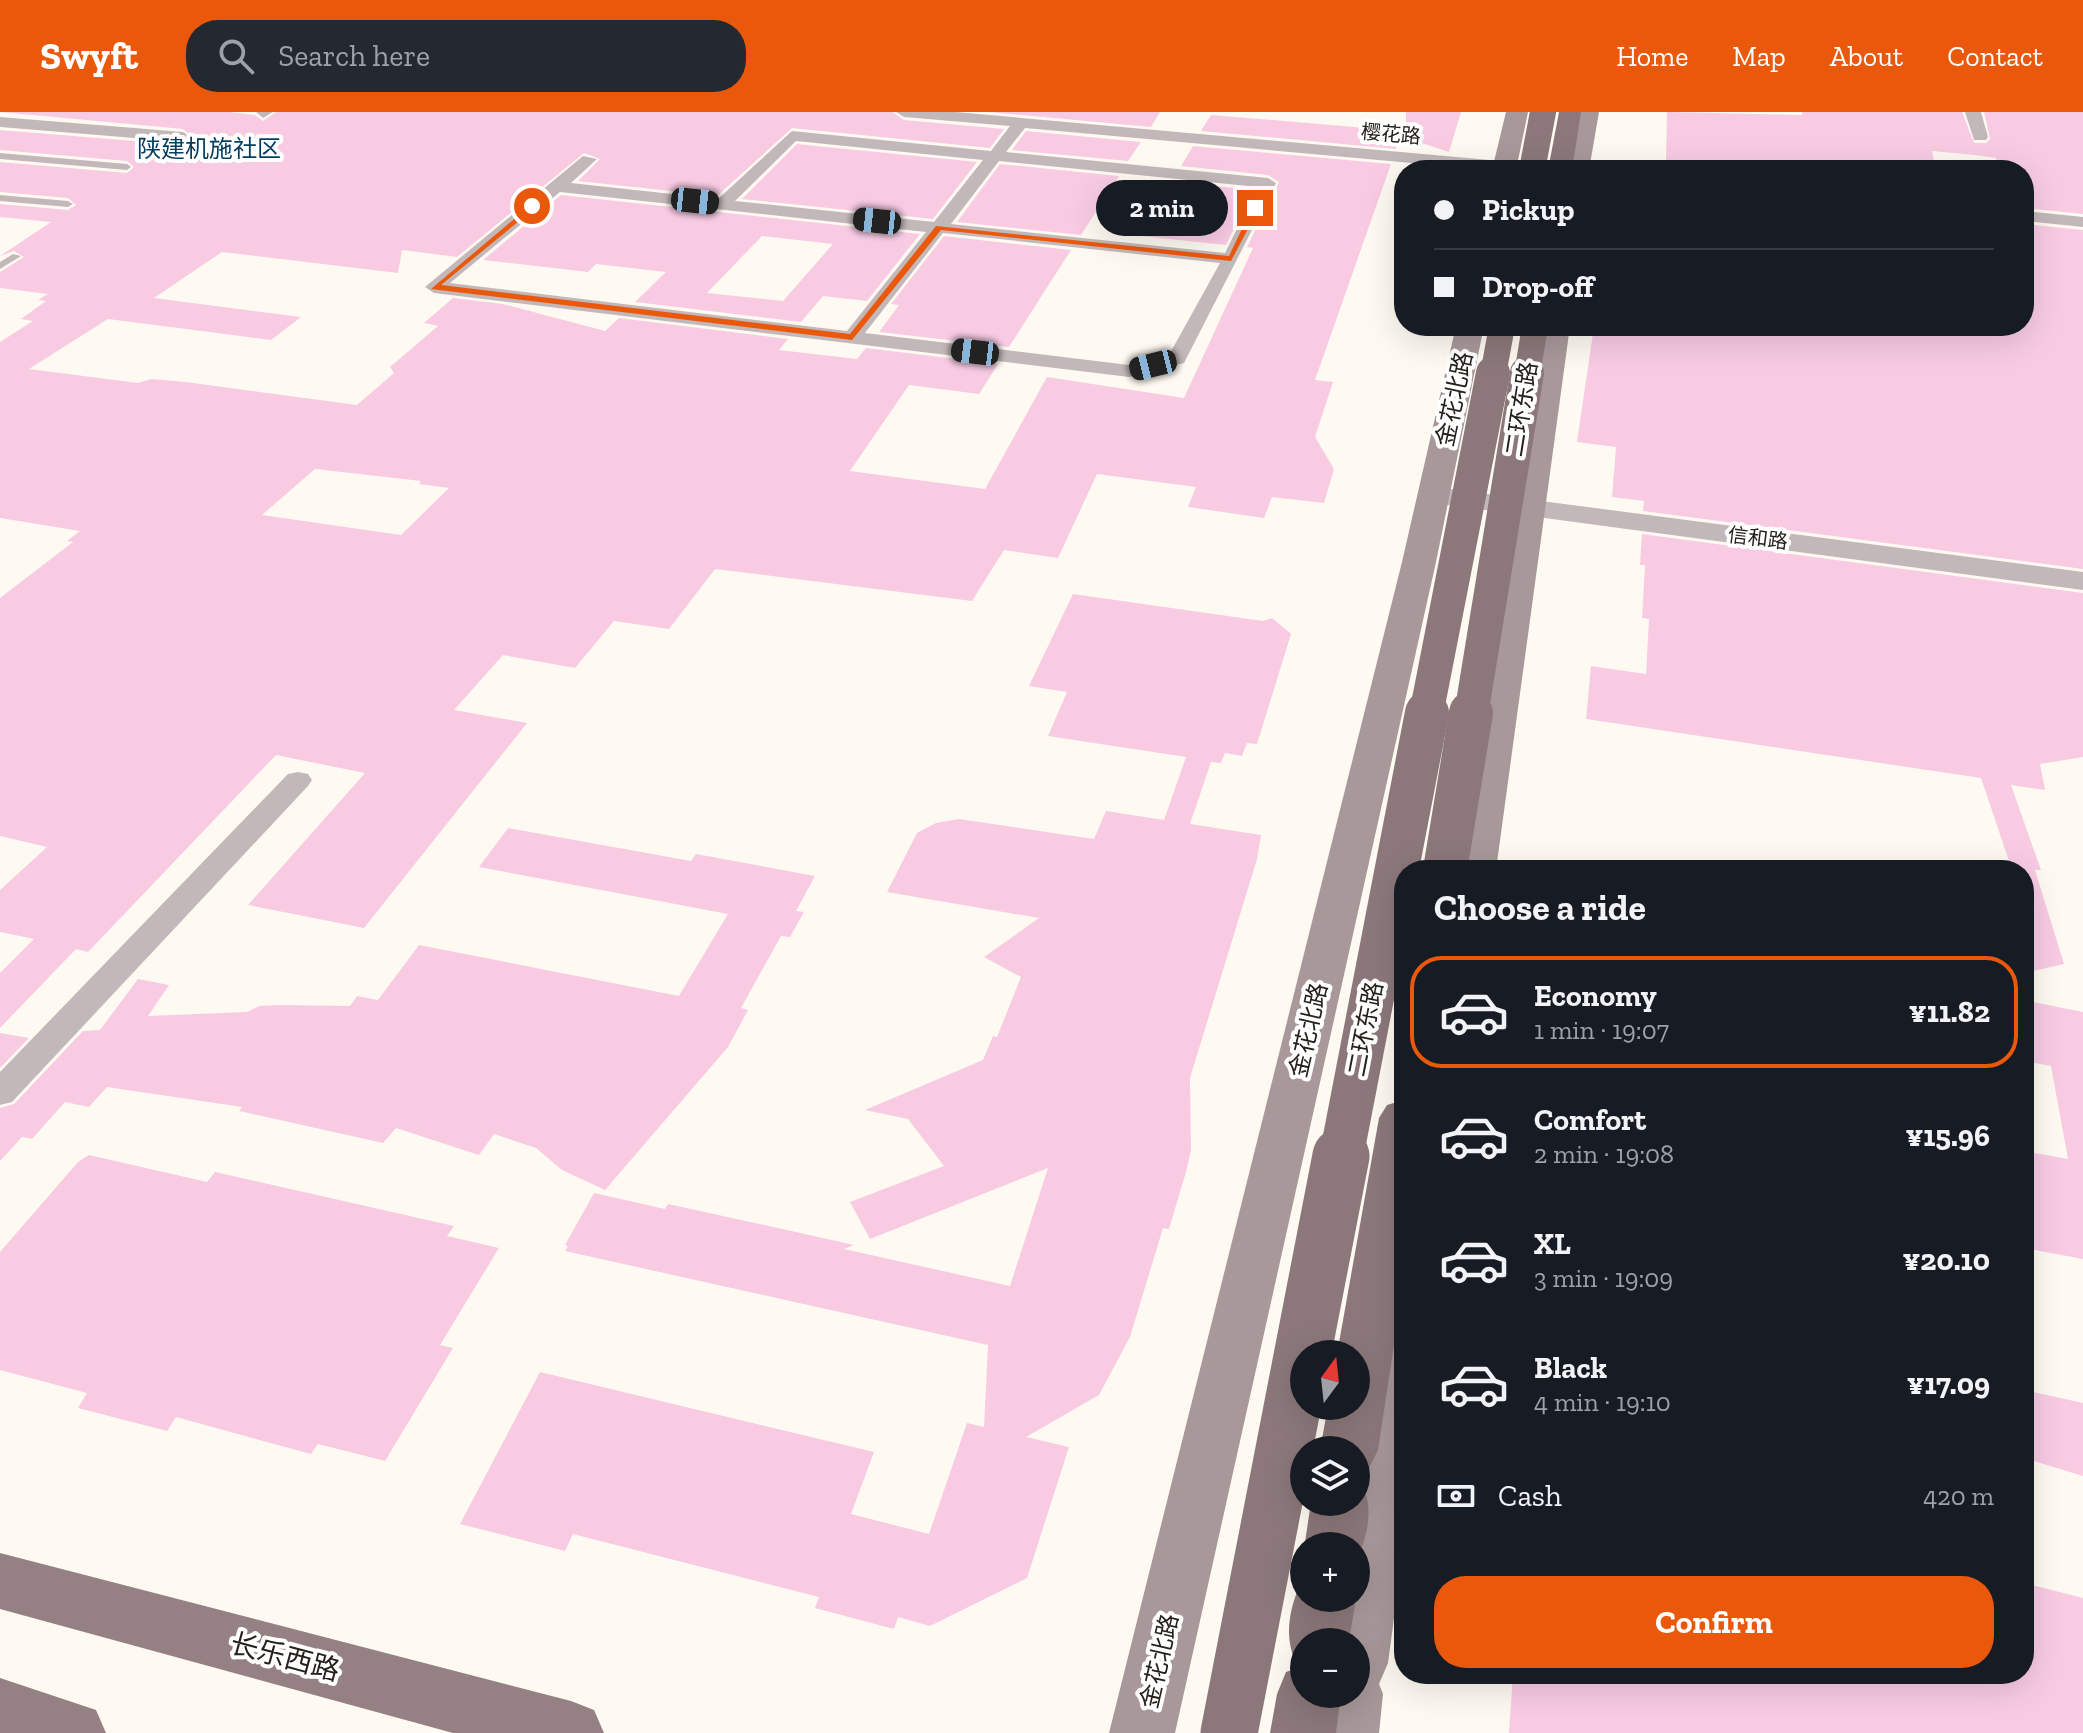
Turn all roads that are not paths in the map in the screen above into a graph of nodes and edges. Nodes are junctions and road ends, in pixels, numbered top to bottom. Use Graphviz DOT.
graph roads {
  1 [pos="904,112"];
  2 [pos="1517,112"];
  3 [pos="1543,112"];
  4 [pos="1570,112"];
  5 [pos="1588,112"];
  6 [pos="1973,112"];
  7 [pos="0,122"];
  8 [pos="1021,123"];
  9 [pos="183,137"];
  10 [pos="1980,137"];
  11 [pos="0,156"];
  12 [pos="995,156"];
  13 [pos="589,159"];
  14 [pos="1418,160"];
  15 [pos="1506,160"];
  16 [pos="1534,160"];
  17 [pos="1562,160"];
  18 [pos="1579,160"];
  19 [pos="127,167"];
  20 [pos="556,186"];
  21 [pos="0,198"];
  22 [pos="68,204"];
  23 [pos="722,204"];
  24 [pos="2034,217"];
  25 [pos="2083,222"];
  26 [pos="939,228"];
  27 [pos="16,256"];
  28 [pos="1231,259"];
  29 [pos="0,266"];
  30 [pos="1468,336"];
  31 [pos="1500,336"];
  32 [pos="1533,336"];
  33 [pos="1555,336"];
  34 [pos="852,337"];
  35 [pos="1432,496"];
  36 [pos="1531,509"];
  37 [pos="2083,581"];
  38 [pos="298,780"];
  39 [pos="1398,860"];
  40 [pos="1447,860"];
  41 [pos="1477,860"];
  42 [pos="1394,883"];
  43 [pos="0,1093"];
  44 [pos="1394,1178"];
  45 [pos="1394,1409"];
  46 [pos="1351,1436"];
  47 [pos="0,1581"];
  48 [pos="1361,1628"];
  49 [pos="1307,1708"];
  50 [pos="1349,1708"];
  51 [pos="0,1710"];
  52 [pos="73,1733"];
  53 [pos="571,1733"];
  54 [pos="1142,1733"];
  55 [pos="1229,1733"];
  56 [pos="1303,1733"];
  57 [pos="1346,1733"];
  1 -- 8 [label="street, 樱花路"];
  2 -- 15 [label="main road"];
  3 -- 16 [label="highway, bridge"];
  4 -- 17 [label="highway"];
  5 -- 18 [label="main road"];
  6 -- 10 [label="street"];
  7 -- 9 [label="street"];
  8 -- 12 [label="street"];
  8 -- 14 [label="street, 樱花路"];
  11 -- 19 [label="lane"];
  12 -- 23 [label="street"];
  12 -- 26 [label="street"];
  12 -- 28 [label="street"];
  13 -- 20 [label="street"];
  20 -- 23 [label="street"];
  20 -- 34 [label="street"];
  21 -- 22 [label="lane"];
  23 -- 26 [label="street"];
  24 -- 25 [label="street"];
  26 -- 28 [label="street"];
  26 -- 34 [label="street"];
  27 -- 29 [label="lane"];
  28 -- 34 [label="street"];
  30 -- 35 [label="main road, 金花北路"];
  31 -- 39 [label="highway, 二环东路, bridge"];
  32 -- 40 [label="highway, 二环东路, bridge"];
  33 -- 36 [label="main road"];
  35 -- 36 [label="street, 信和路"];
  35 -- 54 [label="main road, 金花北路"];
  36 -- 37 [label="street, 信和路"];
  36 -- 41 [label="main road"];
  38 -- 43 [label="street"];
  42 -- 55 [label="highway, 二环东路, bridge"];
  44 -- 46 [label="highway"];
  45 -- 48 [label="main road"];
  47 -- 53 [label="main road, 长乐西路"];
  49 -- 56 [label="highway"];
  50 -- 57 [label="main road"];
  51 -- 52 [label="main road"];
}
